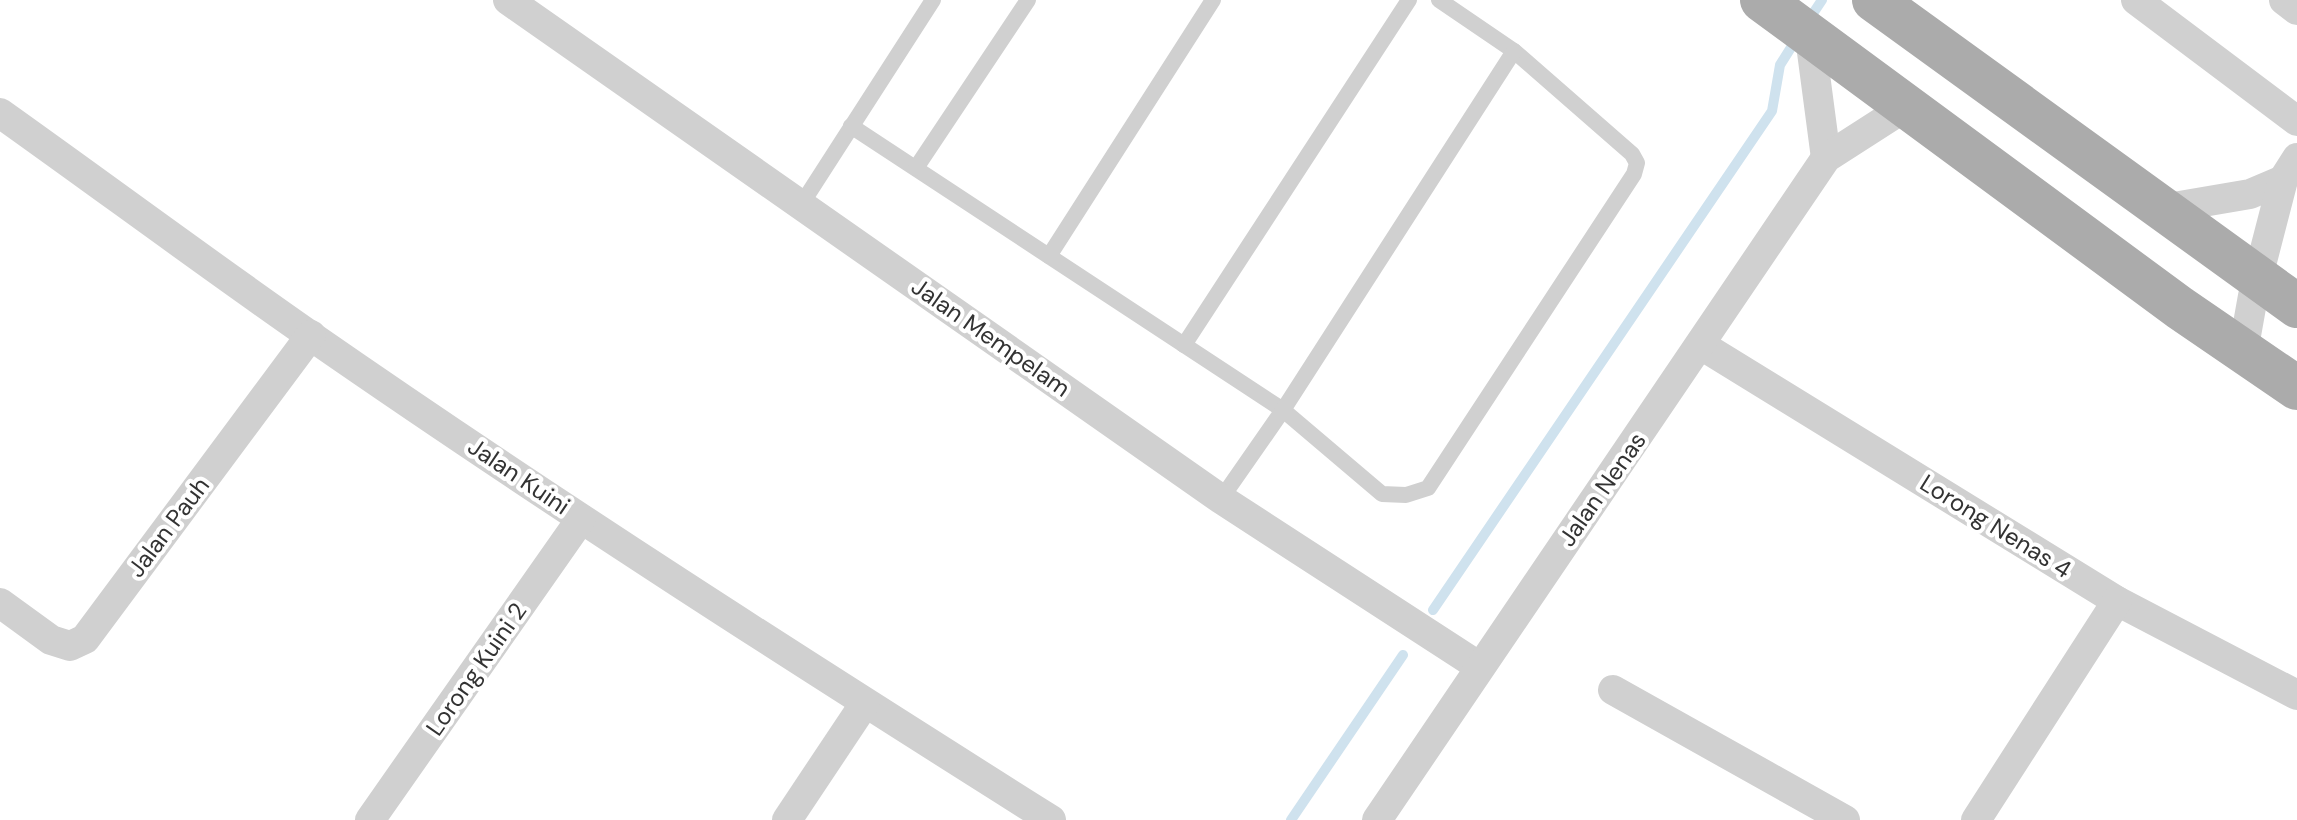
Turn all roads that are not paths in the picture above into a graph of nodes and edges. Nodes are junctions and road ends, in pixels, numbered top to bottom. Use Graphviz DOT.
graph roads {
  1 [pos="933,0"];
  2 [pos="1028,0"];
  3 [pos="1213,0"];
  4 [pos="1409,0"];
  5 [pos="1439,0"];
  6 [pos="1874,0"];
  7 [pos="2136,0"];
  8 [pos="2284,0"];
  9 [pos="522,4"];
  10 [pos="2297,10"];
  11 [pos="1788,20"];
  12 [pos="1514,51"];
  13 [pos="1907,106"];
  14 [pos="0,113"];
  15 [pos="2297,121"];
  16 [pos="851,126"];
  17 [pos="1826,158"];
  18 [pos="916,168"];
  19 [pos="2290,169"];
  20 [pos="801,205"];
  21 [pos="2162,209"];
  22 [pos="1049,256"];
  23 [pos="2259,277"];
  24 [pos="2297,306"];
  25 [pos="311,335"];
  26 [pos="1184,345"];
  27 [pos="1701,345"];
  28 [pos="2243,352"];
  29 [pos="2297,388"];
  30 [pos="1283,410"];
  31 [pos="1221,499"];
  32 [pos="581,519"];
  33 [pos="2117,601"];
  34 [pos="0,603"];
  35 [pos="1480,667"];
  36 [pos="1613,690"];
  37 [pos="2297,695"];
  38 [pos="865,703"];
  39 [pos="370,820"];
  40 [pos="787,820"];
  41 [pos="1051,820"];
  42 [pos="1377,820"];
  43 [pos="1845,820"];
  44 [pos="1976,820"];
  1 -- 16 [label="lane"];
  2 -- 18 [label="lane"];
  3 -- 22 [label="lane"];
  4 -- 26 [label="lane"];
  5 -- 12 [label="lane"];
  6 -- 21 [label="main road"];
  7 -- 15 [label="street"];
  8 -- 10 [label="street"];
  9 -- 20 [label="street, Jalan Mempelam"];
  11 -- 13 [label="main road"];
  11 -- 17 [label="street"];
  12 -- 30 [label="lane"];
  12 -- 30 [label="lane"];
  13 -- 17 [label="street, Jalan Nenas"];
  13 -- 28 [label="main road"];
  14 -- 25 [label="street, Jalan Kuini"];
  16 -- 18 [label="lane"];
  16 -- 20 [label="lane"];
  17 -- 27 [label="street, Jalan Nenas"];
  18 -- 22 [label="lane"];
  19 -- 21 [label="street"];
  19 -- 23 [label="street"];
  20 -- 31 [label="street, Jalan Mempelam"];
  21 -- 23 [label="main road"];
  22 -- 26 [label="lane"];
  23 -- 24 [label="main road"];
  23 -- 28 [label="street"];
  25 -- 32 [label="street, Jalan Kuini"];
  25 -- 34 [label="street, Jalan Pauh"];
  26 -- 30 [label="lane"];
  27 -- 33 [label="street, Lorong Nenas 4"];
  27 -- 35 [label="street, Jalan Nenas"];
  28 -- 29 [label="main road"];
  30 -- 31 [label="lane"];
  31 -- 35 [label="street, Jalan Mempelam"];
  32 -- 38 [label="street, Jalan Kuini"];
  32 -- 39 [label="street, Lorong Kuini 2"];
  33 -- 37 [label="street, Lorong Nenas 4"];
  33 -- 44 [label="street"];
  35 -- 42 [label="street, Jalan Nenas"];
  36 -- 43 [label="street"];
  38 -- 40 [label="street"];
  38 -- 41 [label="street, Jalan Kuini"];
}
